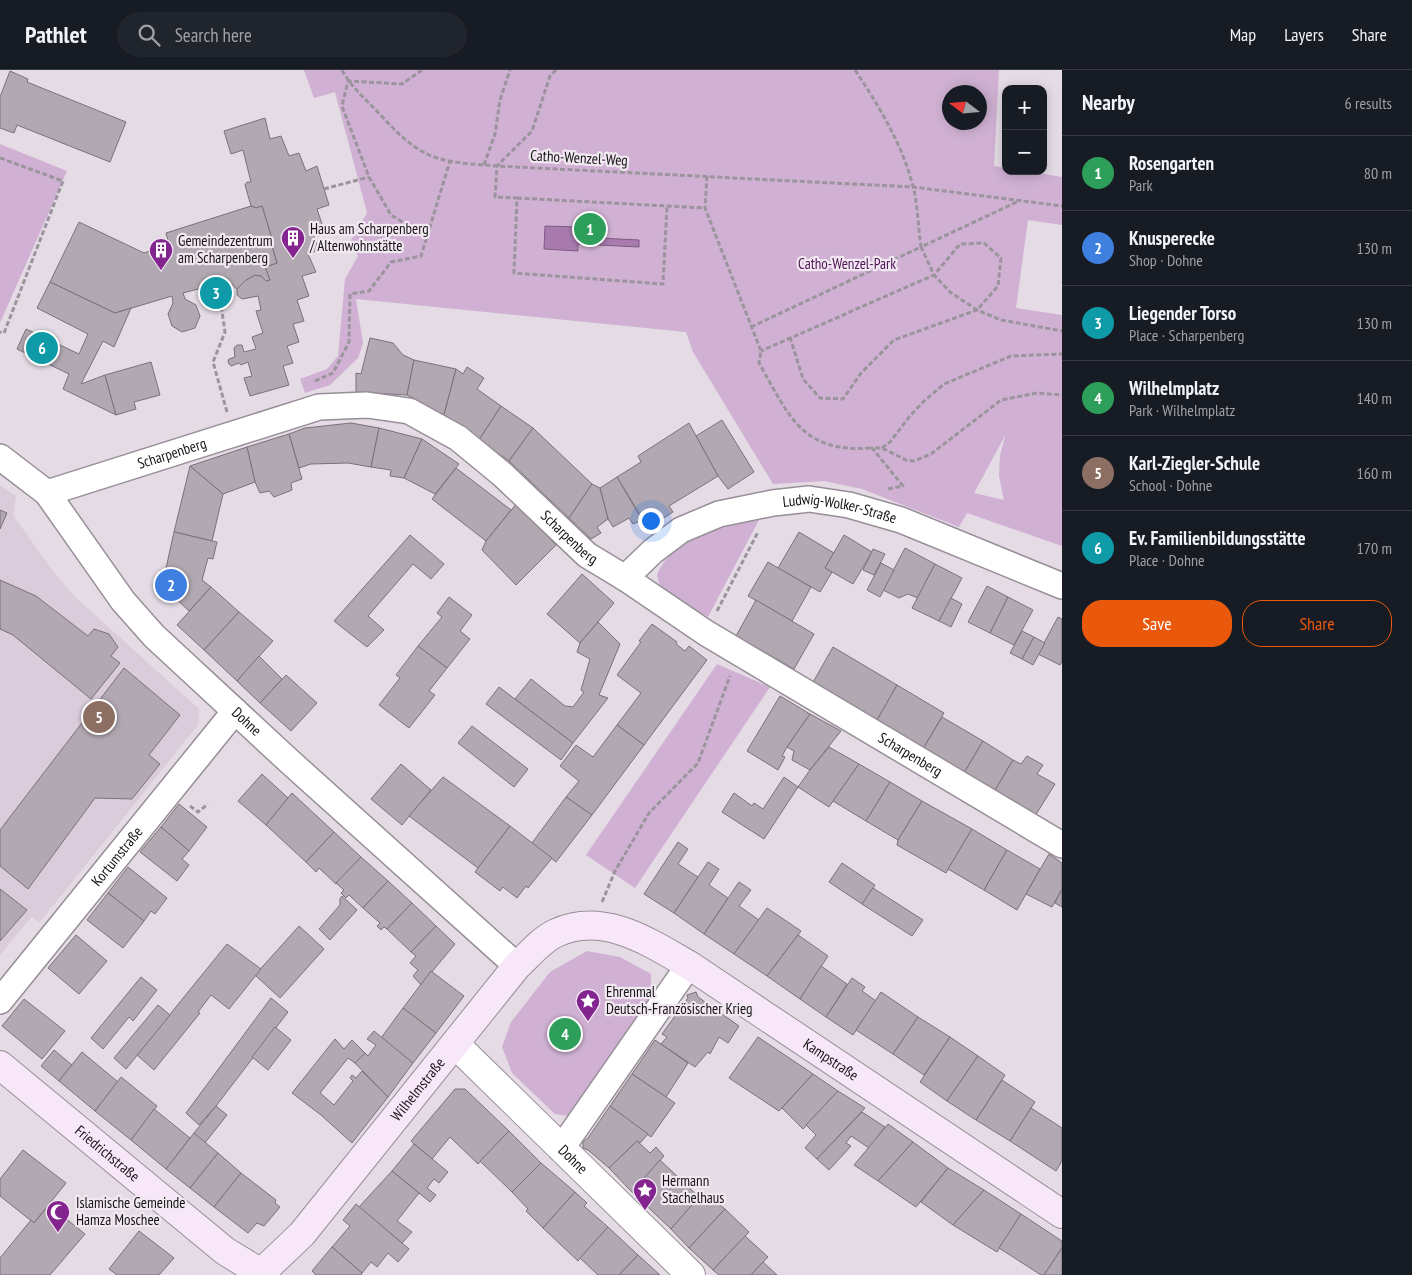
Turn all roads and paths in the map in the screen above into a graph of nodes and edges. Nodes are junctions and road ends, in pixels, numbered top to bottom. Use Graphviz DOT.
graph roads {
  1 [pos="342,70"];
  2 [pos="422,70"];
  3 [pos="510,70"];
  4 [pos="556,70"];
  5 [pos="855,70"];
  6 [pos="348,82"];
  7 [pos="0,158"];
  8 [pos="450,161"];
  9 [pos="484,165"];
  10 [pos="497,166"];
  11 [pos="707,176"];
  12 [pos="369,177"];
  13 [pos="913,187"];
  14 [pos="324,189"];
  15 [pos="517,198"];
  16 [pos="1021,200"];
  17 [pos="668,205"];
  18 [pos="1062,206"];
  19 [pos="705,208"];
  20 [pos="427,237"];
  21 [pos="921,247"];
  22 [pos="934,275"];
  23 [pos="232,285"];
  24 [pos="977,310"];
  25 [pos="751,327"];
  26 [pos="1062,331"];
  27 [pos="0,332"];
  28 [pos="790,338"];
  29 [pos="761,351"];
  30 [pos="1062,354"];
  31 [pos="1062,395"];
  32 [pos="319,407"];
  33 [pos="233,434"];
  34 [pos="872,448"];
  35 [pos="882,448"];
  36 [pos="0,457"];
  37 [pos="47,493"];
  38 [pos="773,503"];
  39 [pos="849,504"];
  40 [pos="625,578"];
  41 [pos="1062,586"];
  42 [pos="706,633"];
  43 [pos="739,652"];
  44 [pos="235,711"];
  45 [pos="1062,845"];
  46 [pos="591,927"];
  47 [pos="689,965"];
  48 [pos="518,966"];
  49 [pos="0,1001"];
  50 [pos="455,1044"];
  51 [pos="0,1065"];
  52 [pos="561,1149"];
  53 [pos="1062,1214"];
  54 [pos="261,1274"];
  55 [pos="691,1275"];
  1 -- 6 [label="path, Catho-Wenzel-Weg"];
  2 -- 6 [label="path"];
  3 -- 9 [label="path"];
  4 -- 10 [label="path"];
  5 -- 13 [label="path"];
  6 -- 8 [label="path, Catho-Wenzel-Weg"];
  6 -- 12 [label="path"];
  7 -- 27 [label="path"];
  8 -- 9 [label="path, Catho-Wenzel-Weg"];
  8 -- 20 [label="path"];
  9 -- 10 [label="path, Catho-Wenzel-Weg"];
  10 -- 11 [label="path, Catho-Wenzel-Weg"];
  10 -- 15 [label="path"];
  11 -- 13 [label="path, Catho-Wenzel-Weg"];
  11 -- 19 [label="path"];
  12 -- 14 [label="path"];
  12 -- 20 [label="path"];
  13 -- 16 [label="path, Catho-Wenzel-Weg"];
  13 -- 21 [label="path"];
  15 -- 17 [label="path"];
  15 -- 17 [label="path"];
  16 -- 18 [label="path, Catho-Wenzel-Weg"];
  16 -- 21 [label="path"];
  17 -- 19 [label="path"];
  19 -- 25 [label="path"];
  20 -- 32 [label="path"];
  21 -- 22 [label="path"];
  21 -- 25 [label="path"];
  22 -- 24 [label="path"];
  22 -- 24 [label="path"];
  22 -- 28 [label="path"];
  23 -- 33 [label="path"];
  24 -- 26 [label="path"];
  24 -- 28 [label="path"];
  25 -- 29 [label="path"];
  28 -- 29 [label="path"];
  29 -- 34 [label="path"];
  30 -- 35 [label="path"];
  31 -- 35 [label="path"];
  32 -- 33 [label="street, Scharpenberg"];
  32 -- 40 [label="street, Scharpenberg"];
  33 -- 37 [label="street, Scharpenberg"];
  34 -- 35 [label="path"];
  34 -- 39 [label="path"];
  36 -- 37 [label="street, Dohne"];
  37 -- 44 [label="street, Dohne"];
  38 -- 39 [label="street, Ludwig-Wolker-Straße"];
  38 -- 40 [label="street, Ludwig-Wolker-Straße"];
  38 -- 42 [label="path"];
  39 -- 41 [label="street, Ludwig-Wolker-Straße"];
  40 -- 42 [label="street, Scharpenberg"];
  42 -- 43 [label="street, Scharpenberg"];
  43 -- 45 [label="street, Scharpenberg"];
  43 -- 46 [label="path"];
  44 -- 48 [label="street, Dohne"];
  44 -- 49 [label="street, Kortumstraße"];
  46 -- 47 [label="main road, Kampstraße"];
  46 -- 48 [label="main road, Wilhelmstraße"];
  47 -- 52 [label="street"];
  47 -- 53 [label="main road, Kampstraße"];
  48 -- 50 [label="main road, Wilhelmstraße"];
  50 -- 52 [label="street, Dohne"];
  50 -- 54 [label="main road, Wilhelmstraße"];
  51 -- 54 [label="main road, Friedrichstraße"];
  52 -- 55 [label="street, Dohne"];
}
